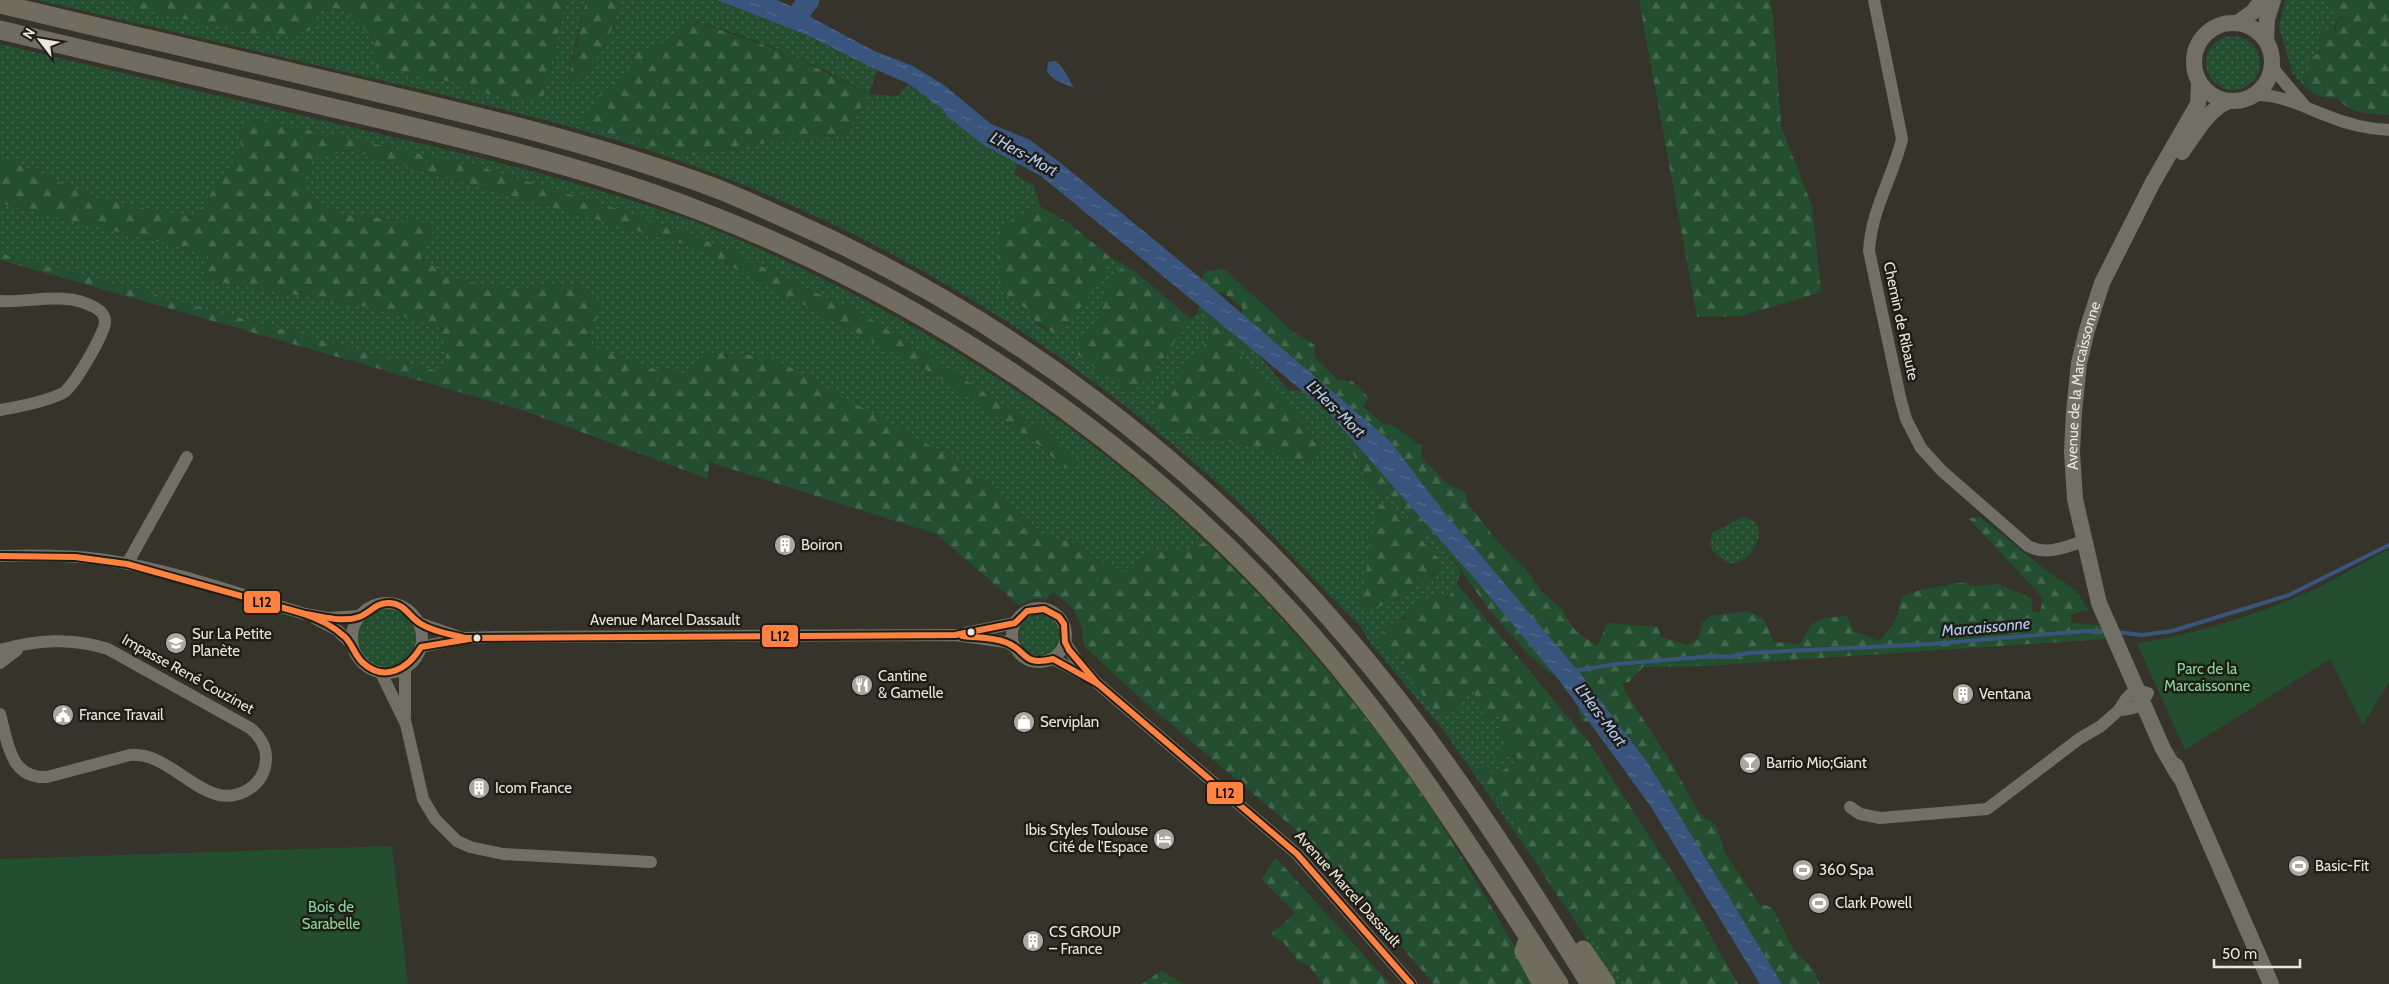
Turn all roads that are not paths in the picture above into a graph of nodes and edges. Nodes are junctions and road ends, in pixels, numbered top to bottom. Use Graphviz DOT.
graph roads {
  1 [pos="1874,0"];
  2 [pos="2262,0"];
  3 [pos="2273,0"];
  4 [pos="0,4"];
  5 [pos="2237,23"];
  6 [pos="0,30"];
  7 [pos="2266,40"];
  8 [pos="2272,64"];
  9 [pos="2200,83"];
  10 [pos="2254,95"];
  11 [pos="2230,101"];
  12 [pos="2304,105"];
  13 [pos="2389,130"];
  14 [pos="2140,210"];
  15 [pos="0,301"];
  16 [pos="0,410"];
  17 [pos="187,457"];
  18 [pos="2084,541"];
  19 [pos="0,556"];
  20 [pos="127,564"];
  21 [pos="305,614"];
  22 [pos="360,616"];
  23 [pos="418,623"];
  24 [pos="1015,623"];
  25 [pos="955,635"];
  26 [pos="465,638"];
  27 [pos="1065,642"];
  28 [pos="33,643"];
  29 [pos="352,645"];
  30 [pos="421,647"];
  31 [pos="1015,647"];
  32 [pos="0,650"];
  33 [pos="1053,658"];
  34 [pos="0,663"];
  35 [pos="405,668"];
  36 [pos="381,673"];
  37 [pos="1097,683"];
  38 [pos="2143,696"];
  39 [pos="0,714"];
  40 [pos="406,724"];
  41 [pos="1850,807"];
  42 [pos="1508,856"];
  43 [pos="651,862"];
  44 [pos="1528,936"];
  45 [pos="1411,984"];
  46 [pos="1542,984"];
  47 [pos="1559,984"];
  48 [pos="1590,984"];
  49 [pos="1606,984"];
  50 [pos="2271,984"];
  1 -- 18 [label="street, Chemin de Ribaute"];
  2 -- 5 [label="main road"];
  3 -- 7 [label="main road"];
  4 -- 42 [label="highway"];
  5 -- 7 [label="main road"];
  5 -- 9 [label="main road"];
  6 -- 44 [label="highway"];
  7 -- 8 [label="main road"];
  8 -- 10 [label="main road"];
  8 -- 12 [label="street"];
  9 -- 11 [label="main road"];
  9 -- 14 [label="main road, Avenue de la Marcaissonne"];
  10 -- 11 [label="main road"];
  10 -- 12 [label="street"];
  11 -- 14 [label="main road, Avenue de la Marcaissonne"];
  12 -- 13 [label="street"];
  14 -- 18 [label="main road, Avenue de la Marcaissonne"];
  15 -- 16 [label="street"];
  17 -- 20 [label="street"];
  18 -- 38 [label="main road, Avenue de la Marcaissonne"];
  19 -- 20 [label="street, Avenue Marcel Dassault"];
  20 -- 21 [label="street, Avenue Marcel Dassault"];
  21 -- 22 [label="street, Avenue Marcel Dassault"];
  21 -- 29 [label="street, Avenue Marcel Dassault"];
  22 -- 23 [label="street, Avenue Marcel Dassault"];
  22 -- 29 [label="street"];
  23 -- 26 [label="street, Avenue Marcel Dassault"];
  23 -- 30 [label="street"];
  24 -- 25 [label="street, Avenue Marcel Dassault"];
  24 -- 27 [label="street, Avenue Marcel Dassault"];
  24 -- 31 [label="street"];
  25 -- 26 [label="street, Avenue Marcel Dassault"];
  25 -- 31 [label="street, Avenue Marcel Dassault"];
  26 -- 30 [label="street, Avenue Marcel Dassault"];
  27 -- 33 [label="street"];
  27 -- 37 [label="street, Avenue Marcel Dassault"];
  28 -- 32 [label="street, Impasse René Couzinet"];
  28 -- 34 [label="street, Impasse René Couzinet"];
  28 -- 39 [label="street, Impasse René Couzinet"];
  29 -- 36 [label="street, Avenue Marcel Dassault"];
  30 -- 35 [label="street"];
  31 -- 33 [label="street, Avenue Marcel Dassault"];
  33 -- 37 [label="street, Avenue Marcel Dassault"];
  35 -- 36 [label="street"];
  35 -- 40 [label="street"];
  36 -- 40 [label="street"];
  37 -- 45 [label="street, Avenue Marcel Dassault"];
  38 -- 41 [label="street"];
  38 -- 50 [label="main road, Avenue de la Marcaissonne"];
  40 -- 43 [label="street"];
  42 -- 48 [label="highway"];
  42 -- 49 [label="highway"];
  44 -- 46 [label="highway"];
  44 -- 47 [label="highway"];
}
